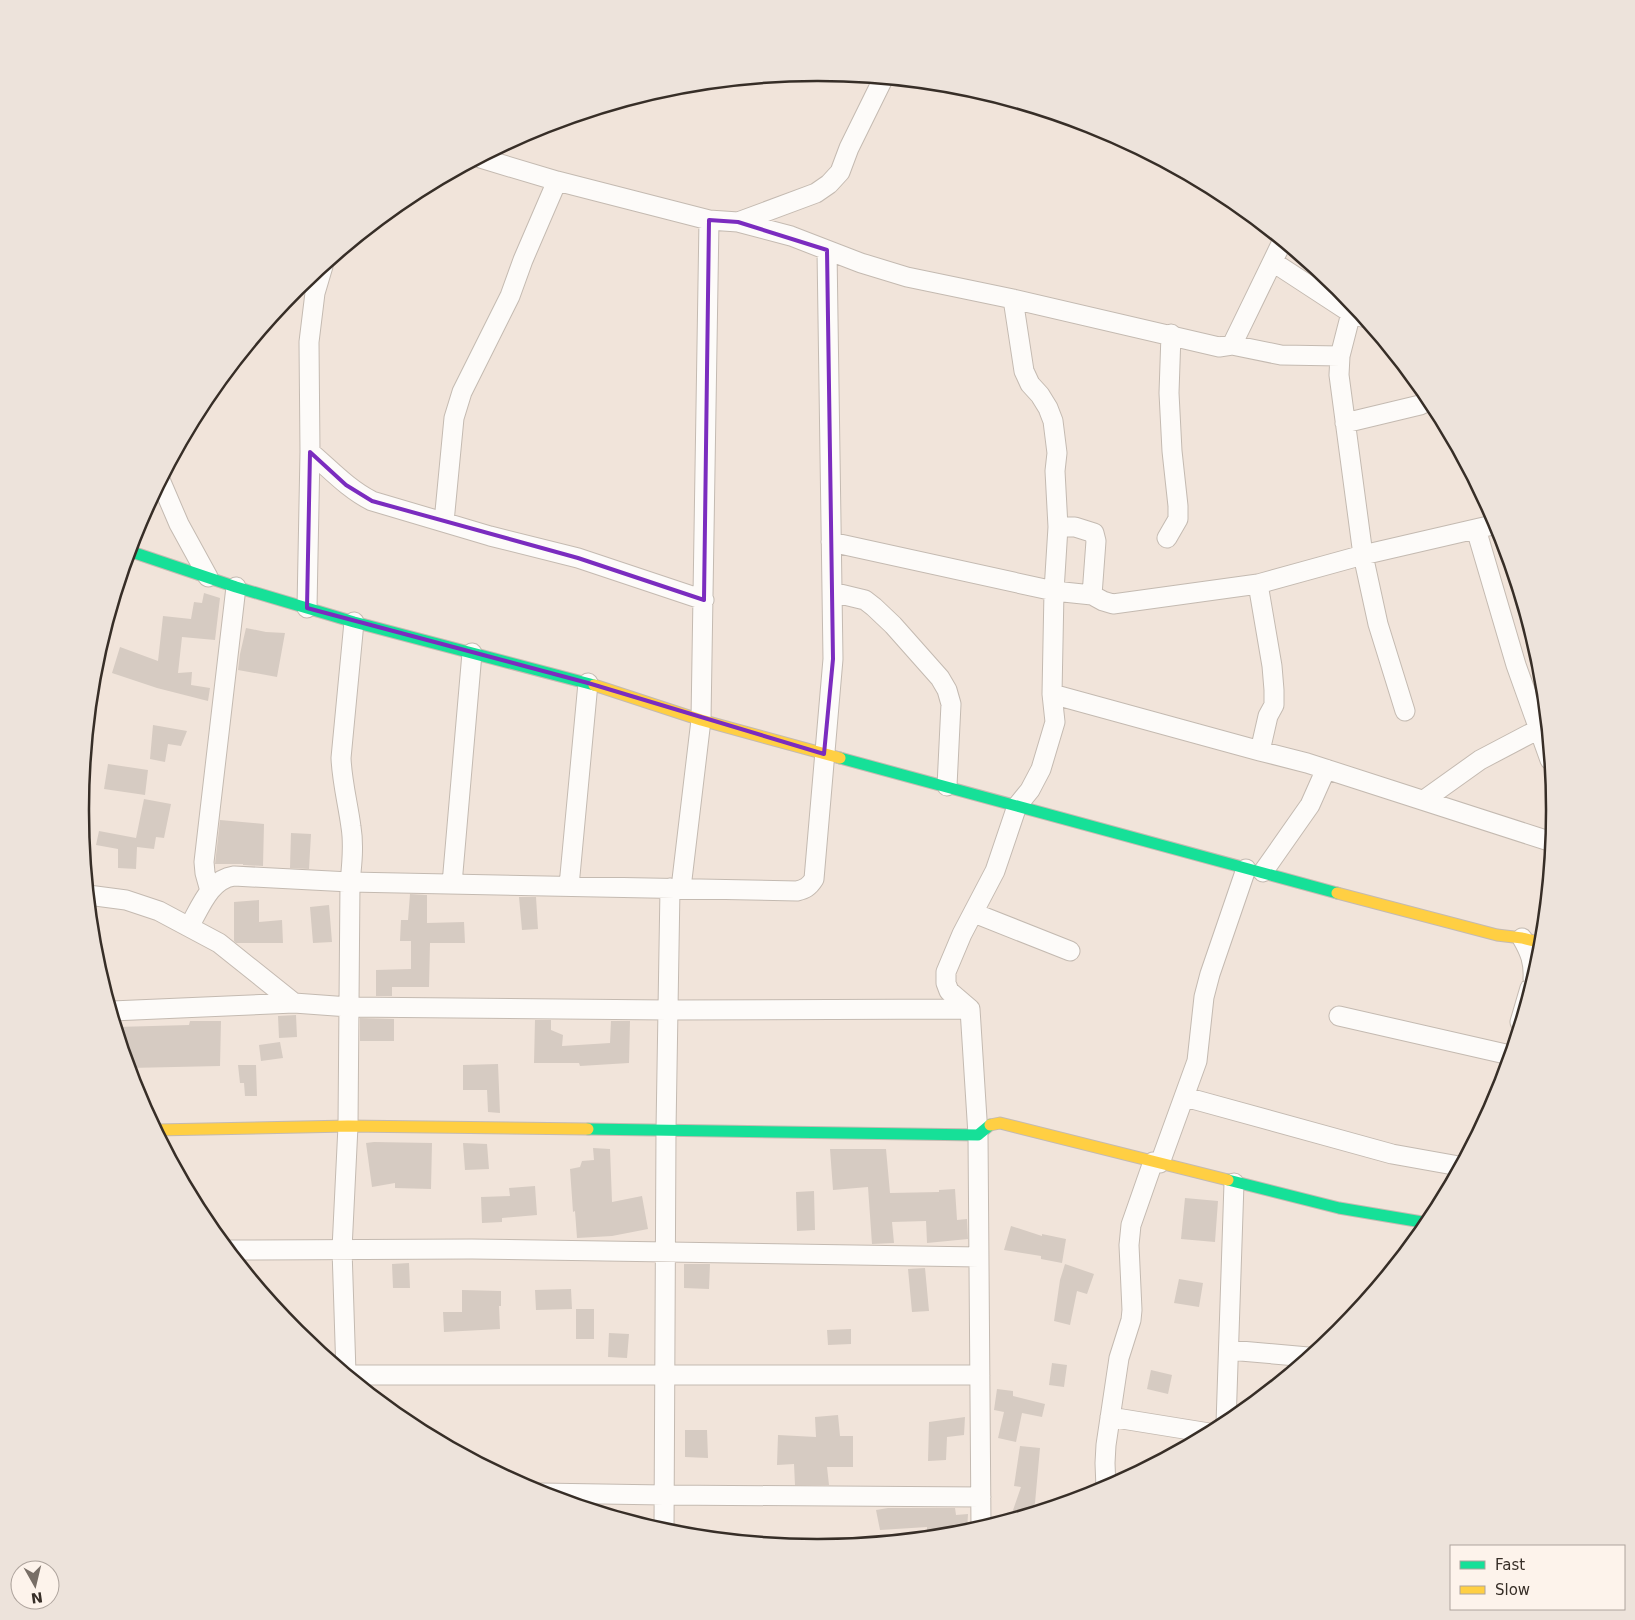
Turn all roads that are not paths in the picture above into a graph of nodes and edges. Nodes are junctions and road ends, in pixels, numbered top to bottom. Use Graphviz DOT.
graph roads {
  1 [pos="880,84"];
  2 [pos="487,160"];
  3 [pos="557,181"];
  4 [pos="709,220"];
  5 [pos="738,222"];
  6 [pos="1280,247"];
  7 [pos="827,250"];
  8 [pos="1273,262"];
  9 [pos="319,279"];
  10 [pos="1013,299"];
  11 [pos="1343,306"];
  12 [pos="1355,319"];
  13 [pos="1171,334"];
  14 [pos="1232,345"];
  15 [pos="1340,356"];
  16 [pos="1422,404"];
  17 [pos="1345,423"];
  18 [pos="310,452"];
  19 [pos="164,488"];
  20 [pos="444,522"];
  21 [pos="1489,526"];
  22 [pos="1058,527"];
  23 [pos="1476,529"];
  24 [pos="1167,538"];
  25 [pos="831,542"];
  26 [pos="136,553"];
  27 [pos="1363,555"];
  28 [pos="208,578"];
  29 [pos="1258,584"];
  30 [pos="236,587"];
  31 [pos="1054,590"];
  32 [pos="832,592"];
  33 [pos="1092,595"];
  34 [pos="704,600"];
  35 [pos="307,608"];
  36 [pos="354,622"];
  37 [pos="472,652"];
  38 [pos="588,683"];
  39 [pos="1052,694"];
  40 [pos="1405,711"];
  41 [pos="701,720"];
  42 [pos="1539,729"];
  43 [pos="1543,739"];
  44 [pos="1260,751"];
  45 [pos="824,754"];
  46 [pos="1326,769"];
  47 [pos="947,786"];
  48 [pos="1424,800"];
  49 [pos="1016,806"];
  50 [pos="1545,840"];
  51 [pos="1254,871"];
  52 [pos="350,882"];
  53 [pos="452,884"];
  54 [pos="569,886"];
  55 [pos="676,888"];
  56 [pos="210,891"];
  57 [pos="94,895"];
  58 [pos="974,913"];
  59 [pos="189,927"];
  60 [pos="1522,938"];
  61 [pos="1534,941"];
  62 [pos="1070,950"];
  63 [pos="1531,957"];
  64 [pos="294,1003"];
  65 [pos="349,1007"];
  66 [pos="970,1009"];
  67 [pos="668,1010"];
  68 [pos="117,1011"];
  69 [pos="1339,1016"];
  70 [pos="1504,1054"];
  71 [pos="1185,1097"];
  72 [pos="348,1126"];
  73 [pos="163,1130"];
  74 [pos="666,1130"];
  75 [pos="978,1135"];
  76 [pos="1156,1162"];
  77 [pos="1454,1165"];
  78 [pos="1234,1182"];
  79 [pos="1419,1221"];
  80 [pos="342,1249"];
  81 [pos="236,1250"];
  82 [pos="666,1251"];
  83 [pos="979,1257"];
  84 [pos="1229,1350"];
  85 [pos="1300,1356"];
  86 [pos="347,1366"];
  87 [pos="357,1374"];
  88 [pos="980,1375"];
  89 [pos="665,1376"];
  90 [pos="1226,1413"];
  91 [pos="1110,1418"];
  92 [pos="1198,1431"];
  93 [pos="1105,1479"];
  94 [pos="566,1493"];
  95 [pos="664,1495"];
  96 [pos="981,1497"];
  97 [pos="981,1520"];
  98 [pos="664,1522"];
  1 -- 5 [label="street"];
  2 -- 3 [label="street"];
  3 -- 4 [label="street"];
  3 -- 20 [label="street"];
  4 -- 5 [label="street"];
  4 -- 34 [label="street"];
  5 -- 7 [label="street"];
  6 -- 8 [label="street"];
  7 -- 10 [label="street"];
  7 -- 25 [label="street"];
  8 -- 11 [label="street"];
  8 -- 14 [label="street"];
  9 -- 18 [label="street"];
  10 -- 13 [label="street"];
  10 -- 22 [label="street"];
  12 -- 15 [label="street"];
  13 -- 14 [label="street"];
  13 -- 24 [label="street"];
  14 -- 15 [label="street"];
  15 -- 17 [label="street"];
  16 -- 17 [label="street"];
  17 -- 27 [label="street"];
  18 -- 20 [label="street"];
  18 -- 35 [label="street"];
  19 -- 28 [label="street"];
  20 -- 34 [label="street"];
  21 -- 23 [label="street"];
  22 -- 31 [label="street"];
  22 -- 33 [label="street"];
  23 -- 27 [label="street"];
  23 -- 42 [label="street"];
  25 -- 31 [label="street"];
  25 -- 32 [label="street"];
  26 -- 28 [label="street"];
  27 -- 29 [label="street"];
  27 -- 40 [label="street"];
  28 -- 30 [label="street"];
  29 -- 33 [label="street"];
  29 -- 44 [label="street"];
  30 -- 35 [label="street"];
  30 -- 56 [label="street"];
  31 -- 33 [label="street"];
  31 -- 39 [label="street"];
  32 -- 45 [label="street"];
  32 -- 47 [label="street"];
  34 -- 41 [label="street"];
  35 -- 36 [label="street"];
  36 -- 37 [label="street"];
  36 -- 52 [label="street"];
  37 -- 38 [label="street"];
  37 -- 53 [label="street"];
  38 -- 41 [label="street"];
  38 -- 54 [label="street"];
  39 -- 44 [label="street"];
  39 -- 49 [label="street"];
  41 -- 45 [label="street"];
  41 -- 55 [label="street"];
  42 -- 43 [label="street"];
  42 -- 48 [label="street"];
  44 -- 46 [label="street"];
  45 -- 47 [label="street"];
  45 -- 55 [label="street"];
  46 -- 48 [label="street"];
  46 -- 51 [label="street"];
  47 -- 49 [label="street"];
  48 -- 50 [label="street"];
  49 -- 51 [label="street"];
  49 -- 58 [label="street"];
  51 -- 60 [label="street"];
  51 -- 71 [label="street"];
  52 -- 53 [label="street"];
  52 -- 56 [label="street"];
  52 -- 65 [label="street"];
  53 -- 54 [label="street"];
  54 -- 55 [label="street"];
  55 -- 67 [label="street"];
  56 -- 59 [label="street"];
  57 -- 59 [label="street"];
  58 -- 62 [label="street"];
  58 -- 66 [label="street"];
  59 -- 64 [label="street"];
  60 -- 61 [label="street"];
  60 -- 63 [label="street"];
  64 -- 65 [label="street"];
  64 -- 68 [label="street"];
  65 -- 67 [label="street"];
  65 -- 72 [label="street"];
  66 -- 67 [label="street"];
  66 -- 75 [label="street"];
  67 -- 74 [label="street"];
  69 -- 70 [label="street"];
  71 -- 76 [label="street"];
  71 -- 77 [label="street"];
  72 -- 73 [label="street"];
  72 -- 74 [label="street"];
  72 -- 80 [label="street"];
  74 -- 75 [label="street"];
  74 -- 82 [label="street"];
  75 -- 76 [label="street"];
  75 -- 83 [label="street"];
  76 -- 78 [label="street"];
  76 -- 91 [label="street"];
  78 -- 79 [label="street"];
  78 -- 84 [label="street"];
  80 -- 81 [label="street"];
  80 -- 82 [label="street"];
  80 -- 86 [label="street"];
  82 -- 83 [label="street"];
  82 -- 89 [label="street"];
  83 -- 88 [label="street"];
  84 -- 85 [label="street"];
  84 -- 90 [label="street"];
  87 -- 89 [label="street"];
  88 -- 89 [label="street"];
  88 -- 96 [label="street"];
  89 -- 95 [label="street"];
  91 -- 92 [label="street"];
  91 -- 93 [label="street"];
  94 -- 95 [label="street"];
  95 -- 96 [label="street"];
  95 -- 98 [label="street"];
  96 -- 97 [label="street"];
}
